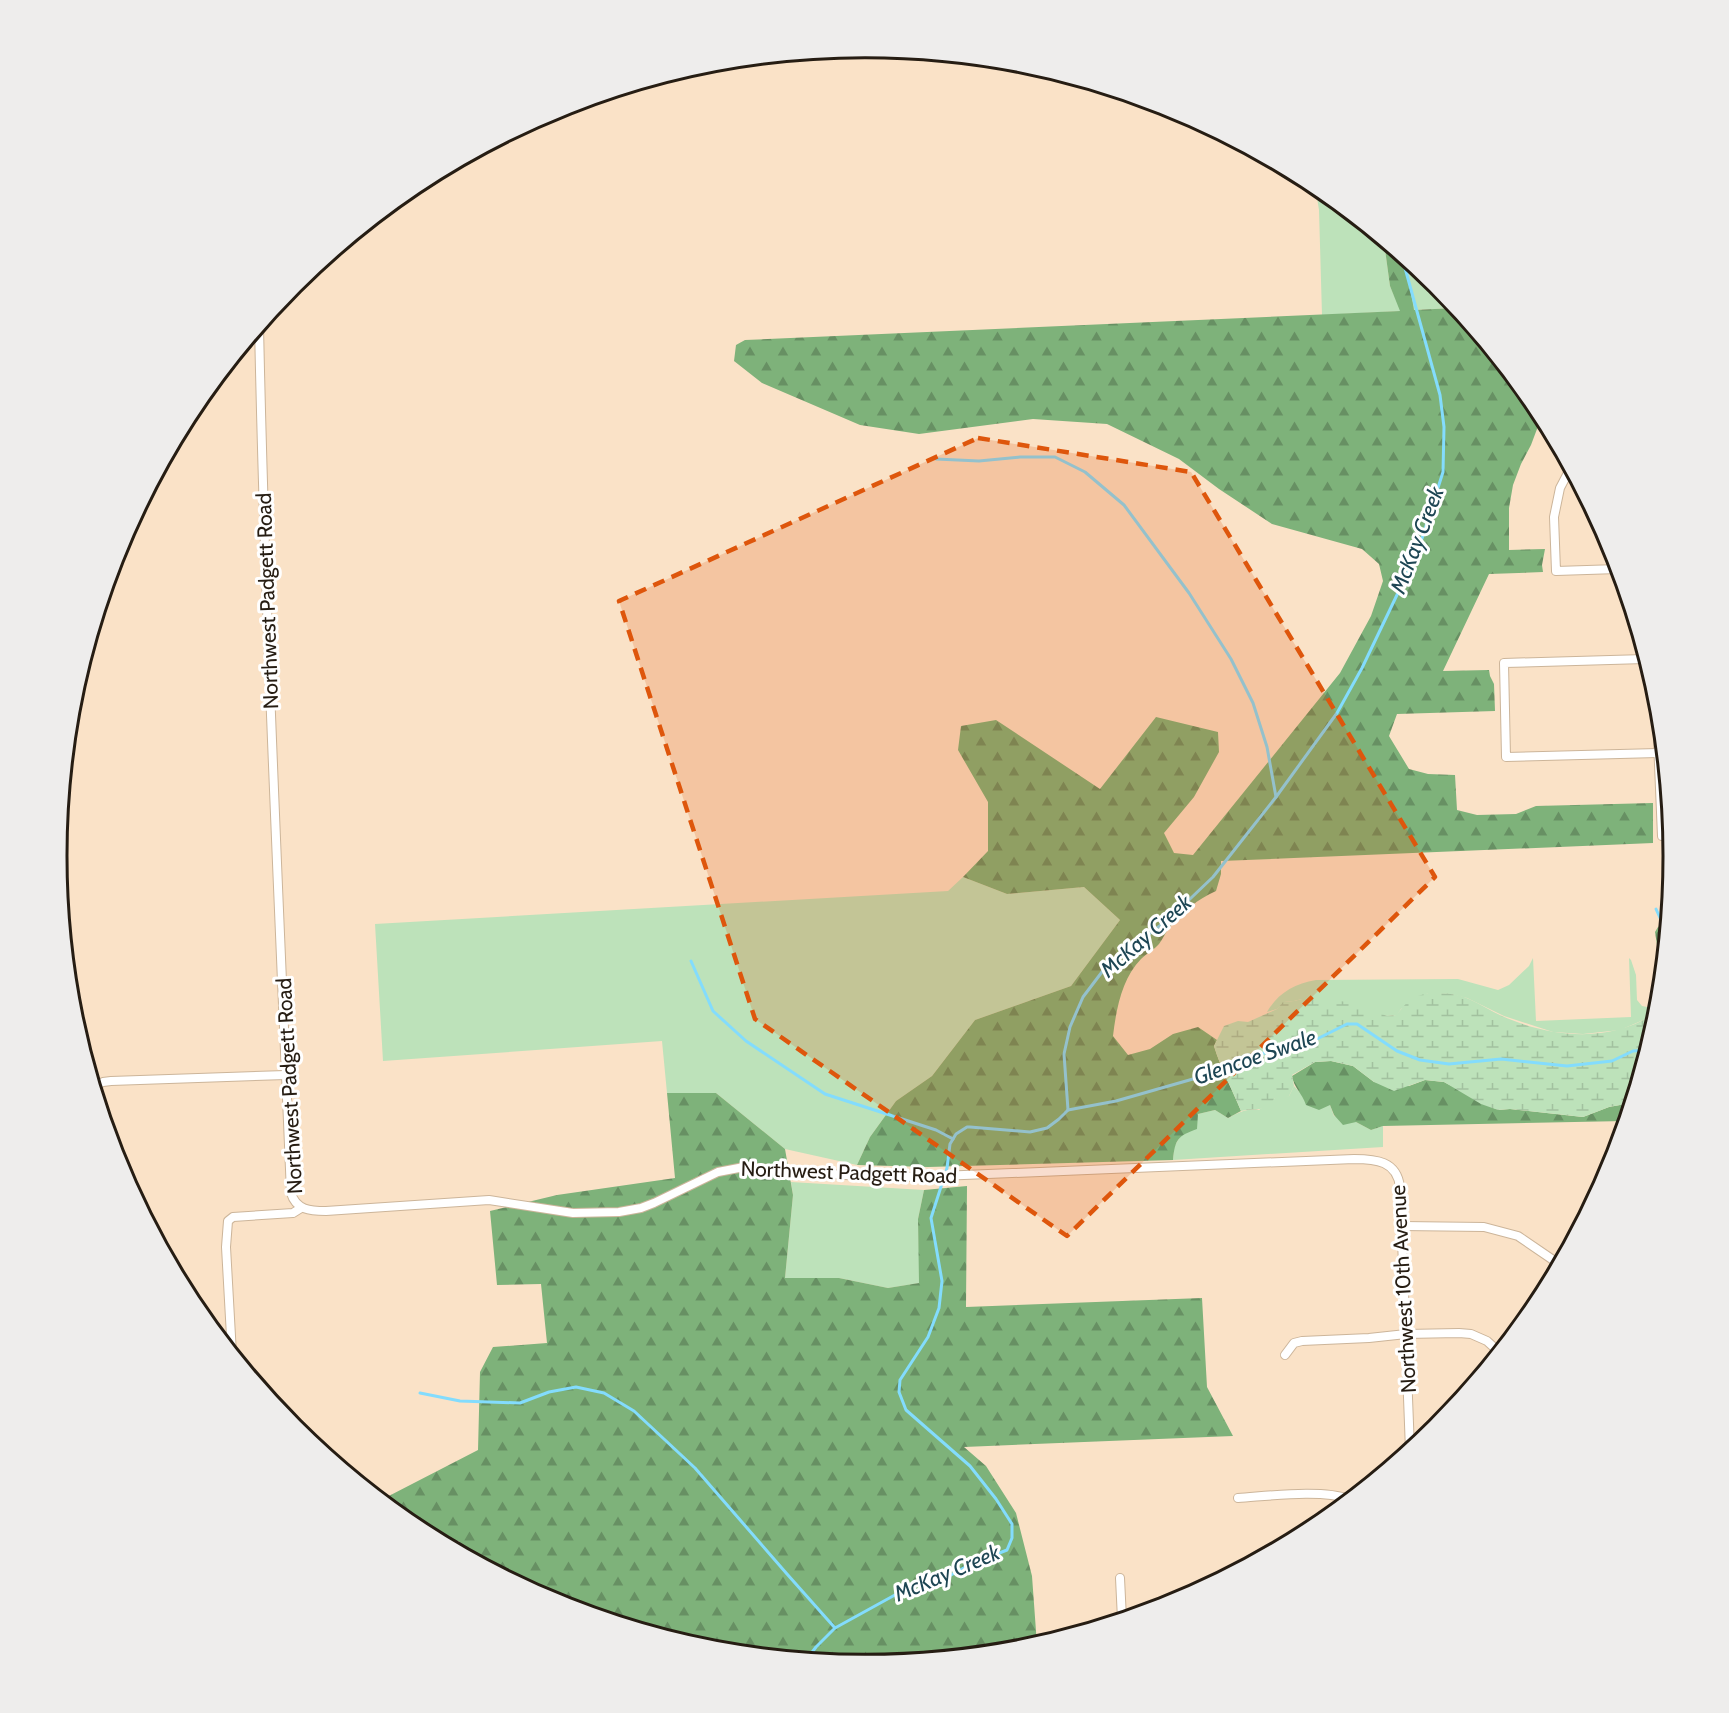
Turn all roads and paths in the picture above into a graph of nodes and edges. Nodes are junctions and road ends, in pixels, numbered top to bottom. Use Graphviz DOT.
graph roads {
  1 [pos="259,337"];
  2 [pos="1566,477"];
  3 [pos="1609,569"];
  4 [pos="1637,659"];
  5 [pos="1656,753"];
  6 [pos="1660,793"];
  7 [pos="1662,836"];
  8 [pos="286,1075"];
  9 [pos="100,1083"];
  10 [pos="1391,1167"];
  11 [pos="301,1208"];
  12 [pos="1402,1226"];
  13 [pos="1553,1260"];
  14 [pos="1406,1334"];
  15 [pos="231,1342"];
  16 [pos="1493,1347"];
  17 [pos="1285,1355"];
  18 [pos="1410,1439"];
  19 [pos="1341,1496"];
  20 [pos="1238,1498"];
  21 [pos="1120,1578"];
  22 [pos="1122,1612"];
  1 -- 8 [label="street, Northwest Padgett Road"];
  2 -- 3 [label="street"];
  4 -- 5 [label="street"];
  6 -- 7 [label="street"];
  8 -- 9 [label="street"];
  8 -- 11 [label="street, Northwest Padgett Road"];
  10 -- 11 [label="street, Northwest Padgett Road"];
  10 -- 12 [label="street, Northwest 10th Avenue"];
  11 -- 15 [label="street"];
  12 -- 13 [label="street"];
  12 -- 14 [label="street, Northwest 10th Avenue"];
  14 -- 16 [label="street"];
  14 -- 17 [label="street"];
  14 -- 18 [label="street, Northwest 10th Avenue"];
  19 -- 20 [label="street"];
  21 -- 22 [label="street"];
}
